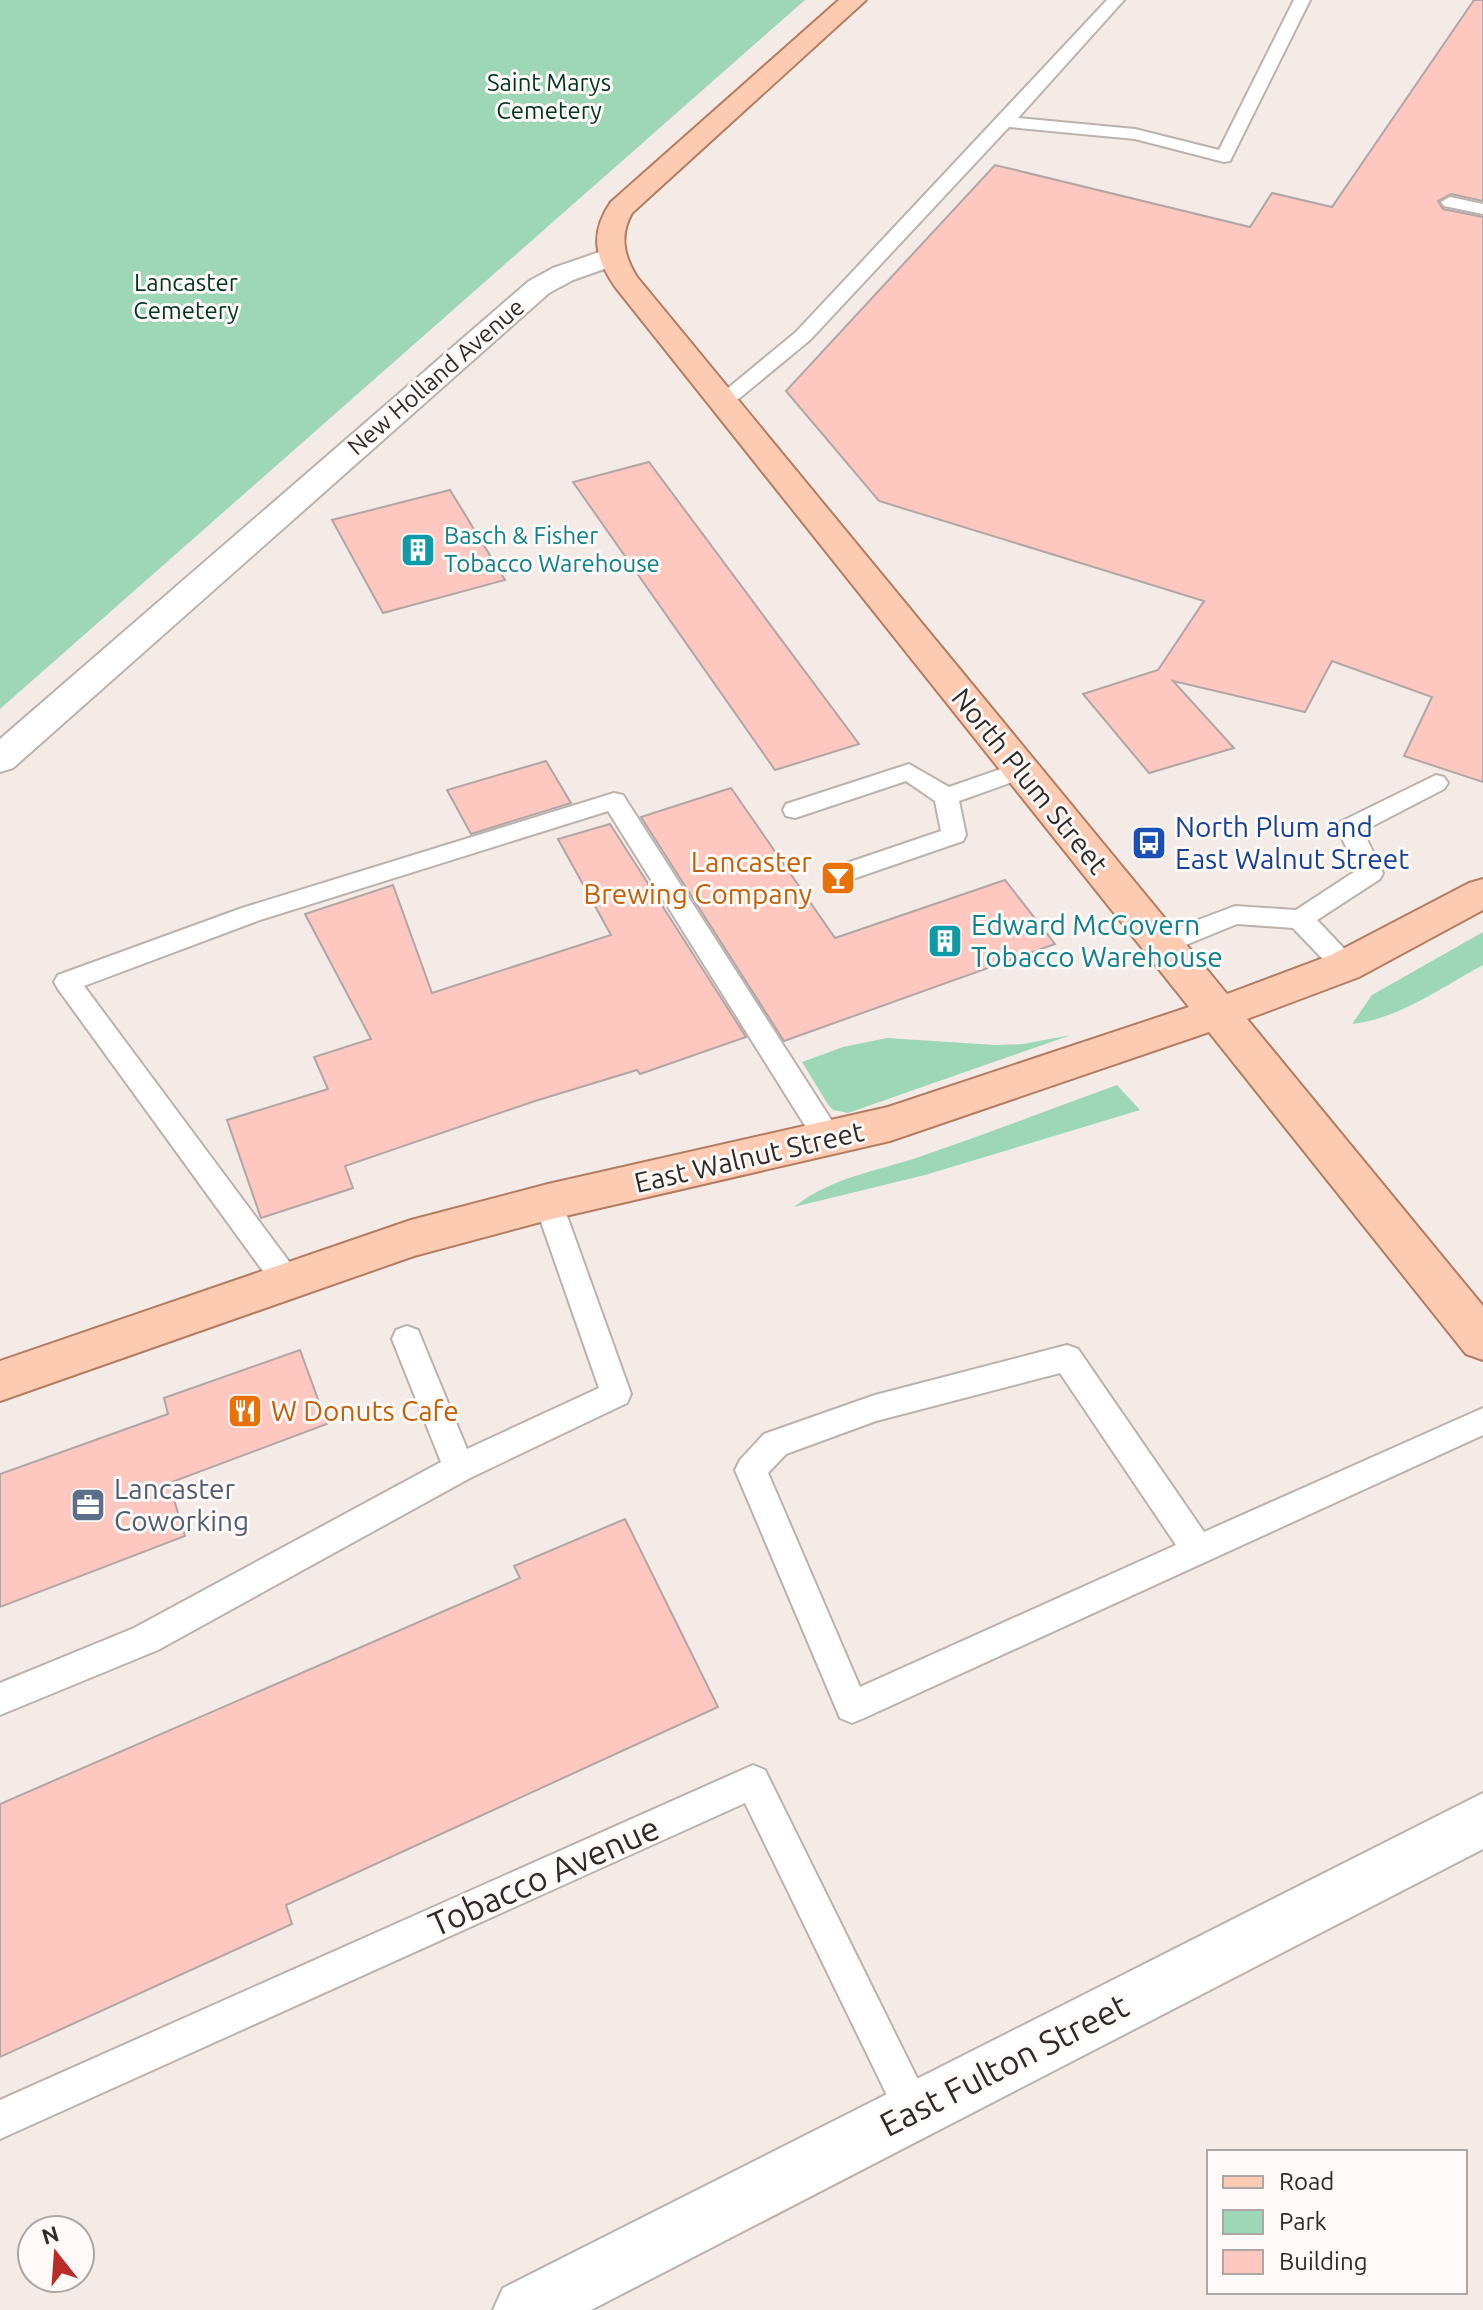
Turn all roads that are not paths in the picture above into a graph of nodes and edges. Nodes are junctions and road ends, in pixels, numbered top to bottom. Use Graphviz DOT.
graph roads {
  1 [pos="854,0"];
  2 [pos="1116,0"];
  3 [pos="1302,0"];
  4 [pos="1005,122"];
  5 [pos="1450,202"];
  6 [pos="1483,209"];
  7 [pos="611,257"];
  8 [pos="723,402"];
  9 [pos="0,759"];
  10 [pos="1021,770"];
  11 [pos="1436,783"];
  12 [pos="946,797"];
  13 [pos="795,810"];
  14 [pos="841,874"];
  15 [pos="1483,893"];
  16 [pos="1300,919"];
  17 [pos="1162,944"];
  18 [pos="1345,966"];
  19 [pos="1218,1014"];
  20 [pos="829,1140"];
  21 [pos="548,1202"];
  22 [pos="286,1280"];
  23 [pos="407,1339"];
  24 [pos="1483,1340"];
  25 [pos="0,1381"];
  26 [pos="1483,1421"];
  27 [pos="459,1468"];
  28 [pos="1198,1550"];
  29 [pos="0,1699"];
  30 [pos="1483,1820"];
  31 [pos="914,2111"];
  32 [pos="0,2120"];
  33 [pos="525,2310"];
  1 -- 7 [label="main road"];
  2 -- 4 [label="lane"];
  3 -- 4 [label="lane"];
  4 -- 8 [label="lane"];
  5 -- 6 [label="lane"];
  7 -- 8 [label="main road, North Plum Street"];
  7 -- 9 [label="street, New Holland Avenue"];
  8 -- 10 [label="main road, North Plum Street"];
  10 -- 12 [label="lane"];
  10 -- 17 [label="main road, North Plum Street"];
  11 -- 16 [label="lane"];
  12 -- 13 [label="lane"];
  12 -- 14 [label="lane"];
  15 -- 18 [label="main road, East Walnut Street"];
  16 -- 17 [label="lane"];
  16 -- 18 [label="lane"];
  17 -- 19 [label="main road, North Plum Street"];
  18 -- 19 [label="main road, East Walnut Street"];
  19 -- 20 [label="main road, East Walnut Street"];
  19 -- 24 [label="main road, North Plum Street"];
  20 -- 21 [label="main road, East Walnut Street"];
  20 -- 22 [label="lane"];
  21 -- 22 [label="main road, East Walnut Street"];
  21 -- 27 [label="lane"];
  22 -- 25 [label="main road, East Walnut Street"];
  23 -- 27 [label="lane"];
  26 -- 28 [label="lane"];
  27 -- 29 [label="lane"];
  28 -- 28 [label="lane"];
  30 -- 31 [label="street, East Fulton Street"];
  31 -- 32 [label="lane, Tobacco Avenue"];
  31 -- 33 [label="street, East Fulton Street"];
}
